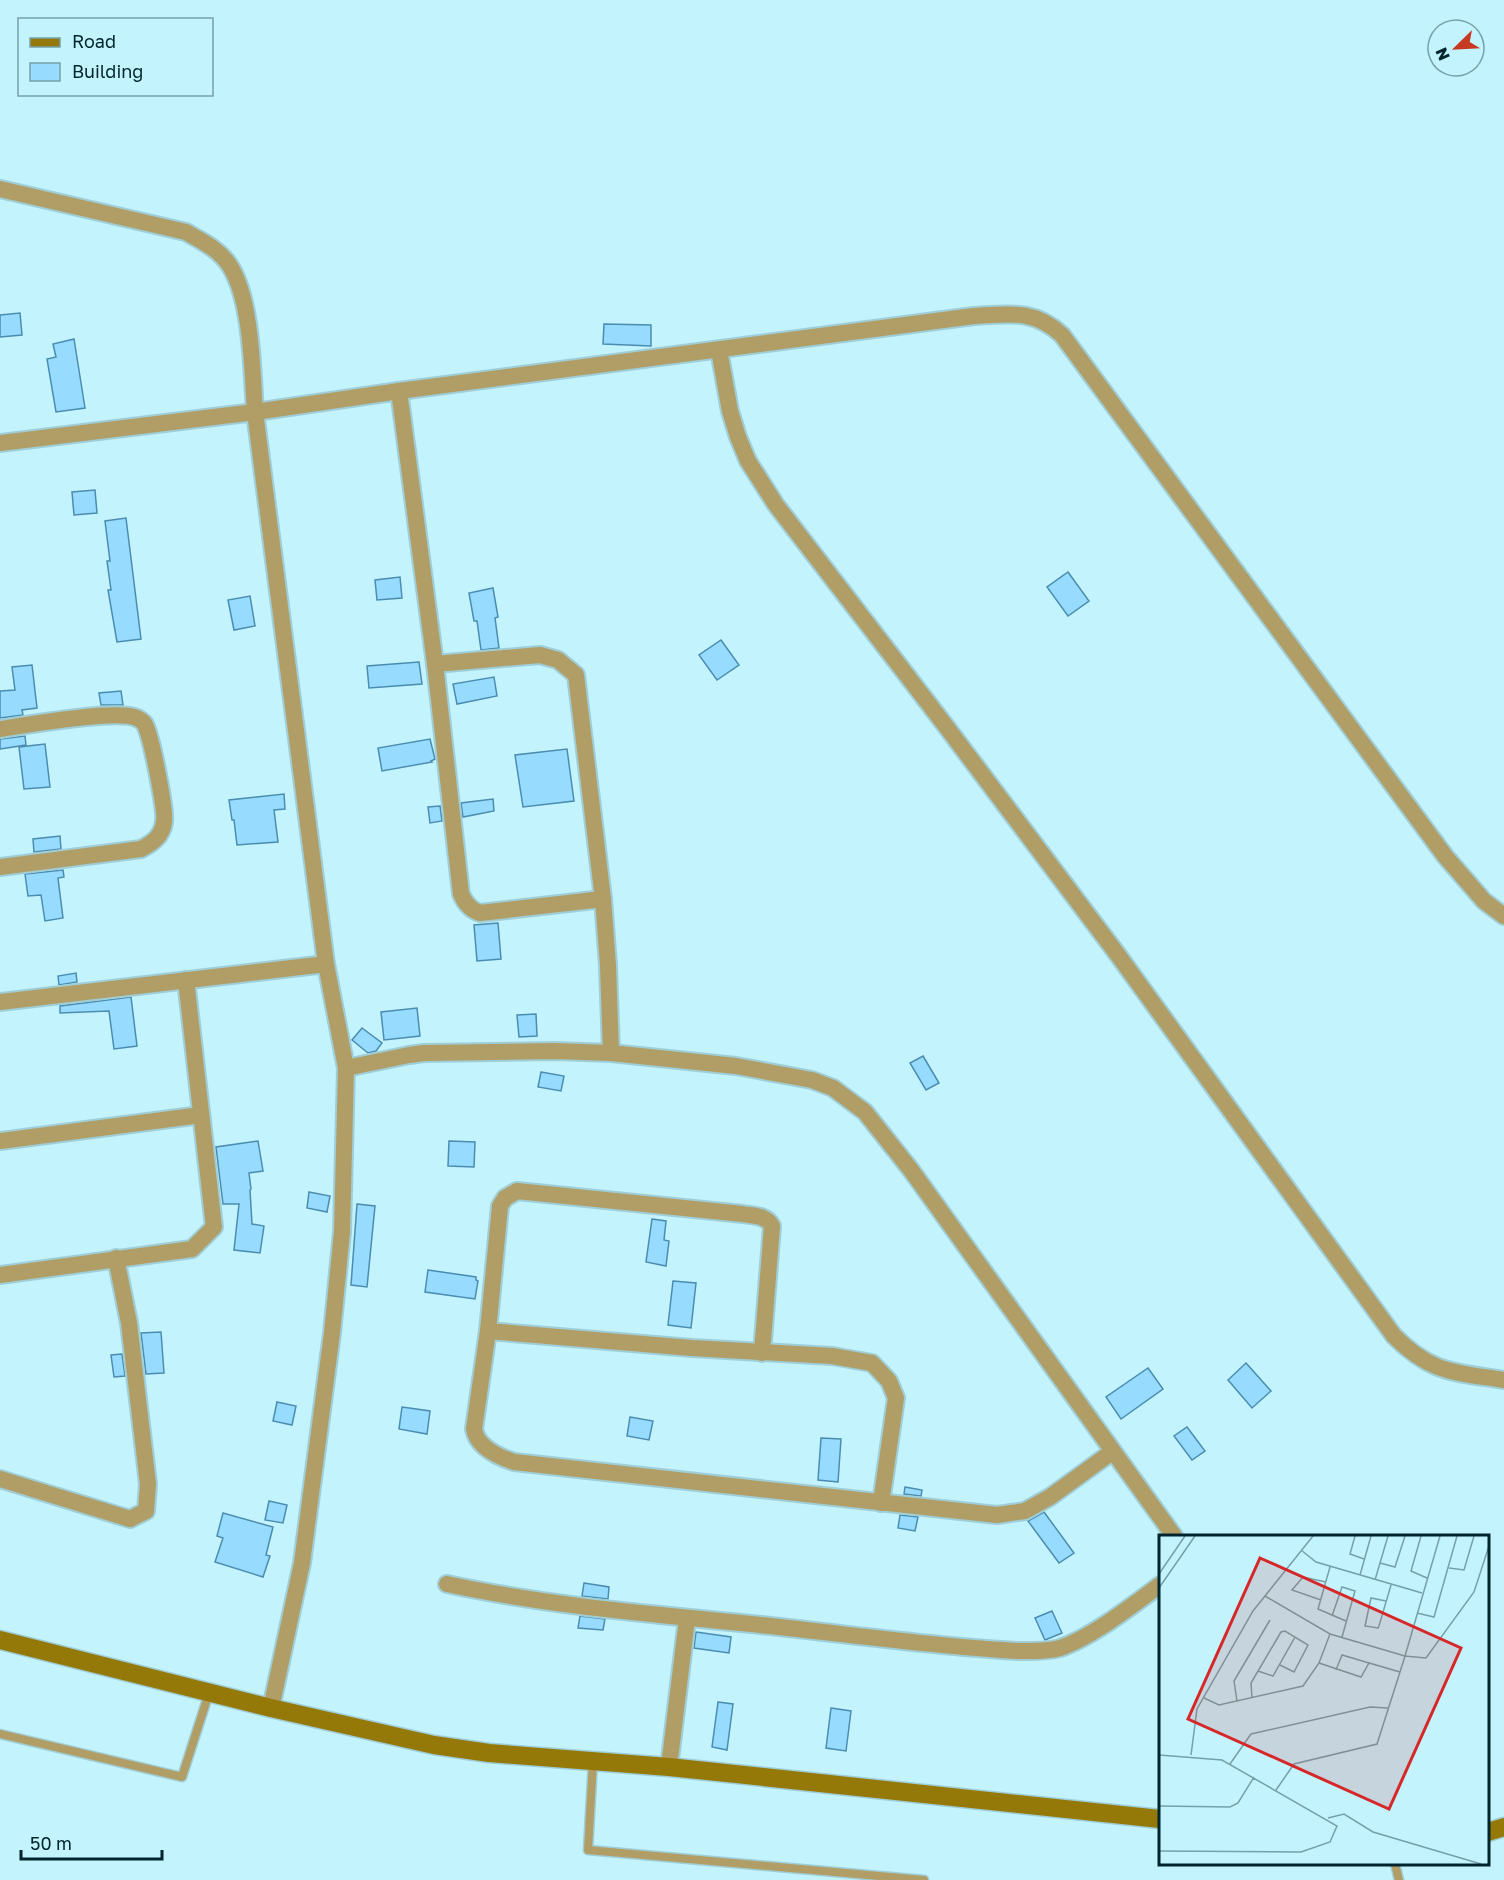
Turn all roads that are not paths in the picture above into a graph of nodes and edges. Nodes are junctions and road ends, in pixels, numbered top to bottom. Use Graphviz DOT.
graph roads {
  1 [pos="0,189"];
  2 [pos="719,350"];
  3 [pos="399,392"];
  4 [pos="255,412"];
  5 [pos="0,443"];
  6 [pos="435,664"];
  7 [pos="0,729"];
  8 [pos="0,867"];
  9 [pos="603,899"];
  10 [pos="1504,916"];
  11 [pos="326,964"];
  12 [pos="186,980"];
  13 [pos="0,1002"];
  14 [pos="611,1053"];
  15 [pos="346,1068"];
  16 [pos="201,1114"];
  17 [pos="0,1141"];
  18 [pos="116,1258"];
  19 [pos="0,1275"];
  20 [pos="488,1330"];
  21 [pos="762,1353"];
  22 [pos="1504,1380"];
  23 [pos="1112,1452"];
  24 [pos="0,1479"];
  25 [pos="881,1503"];
  26 [pos="1173,1535"];
  27 [pos="447,1584"];
  28 [pos="1159,1586"];
  29 [pos="687,1619"];
  30 [pos="0,1640"];
  31 [pos="209,1693"];
  32 [pos="271,1708"];
  33 [pos="0,1734"];
  34 [pos="593,1761"];
  35 [pos="669,1767"];
  36 [pos="1159,1819"];
  37 [pos="1504,1827"];
  38 [pos="1489,1832"];
  39 [pos="1395,1865"];
  40 [pos="924,1880"];
  41 [pos="1399,1880"];
  1 -- 4 [label="street"];
  2 -- 3 [label="street"];
  2 -- 10 [label="street"];
  2 -- 22 [label="street"];
  3 -- 4 [label="street"];
  3 -- 6 [label="street"];
  4 -- 5 [label="street"];
  4 -- 11 [label="street"];
  6 -- 9 [label="street"];
  6 -- 9 [label="street"];
  7 -- 8 [label="street"];
  9 -- 14 [label="street"];
  11 -- 12 [label="street"];
  11 -- 15 [label="street"];
  12 -- 13 [label="street"];
  12 -- 16 [label="street"];
  14 -- 15 [label="street"];
  14 -- 23 [label="street"];
  15 -- 32 [label="street"];
  16 -- 17 [label="street"];
  16 -- 18 [label="street"];
  18 -- 19 [label="street"];
  18 -- 24 [label="street"];
  20 -- 21 [label="street"];
  20 -- 21 [label="street"];
  20 -- 25 [label="street"];
  21 -- 25 [label="street"];
  23 -- 25 [label="street"];
  23 -- 26 [label="street"];
  27 -- 29 [label="street"];
  28 -- 29 [label="street"];
  29 -- 35 [label="street"];
  30 -- 31 [label="street"];
  31 -- 32 [label="street"];
  31 -- 33 [label="lane"];
  32 -- 34 [label="street"];
  34 -- 35 [label="street"];
  34 -- 40 [label="lane"];
  35 -- 36 [label="street"];
  37 -- 38 [label="street"];
  39 -- 41 [label="lane"];
}
